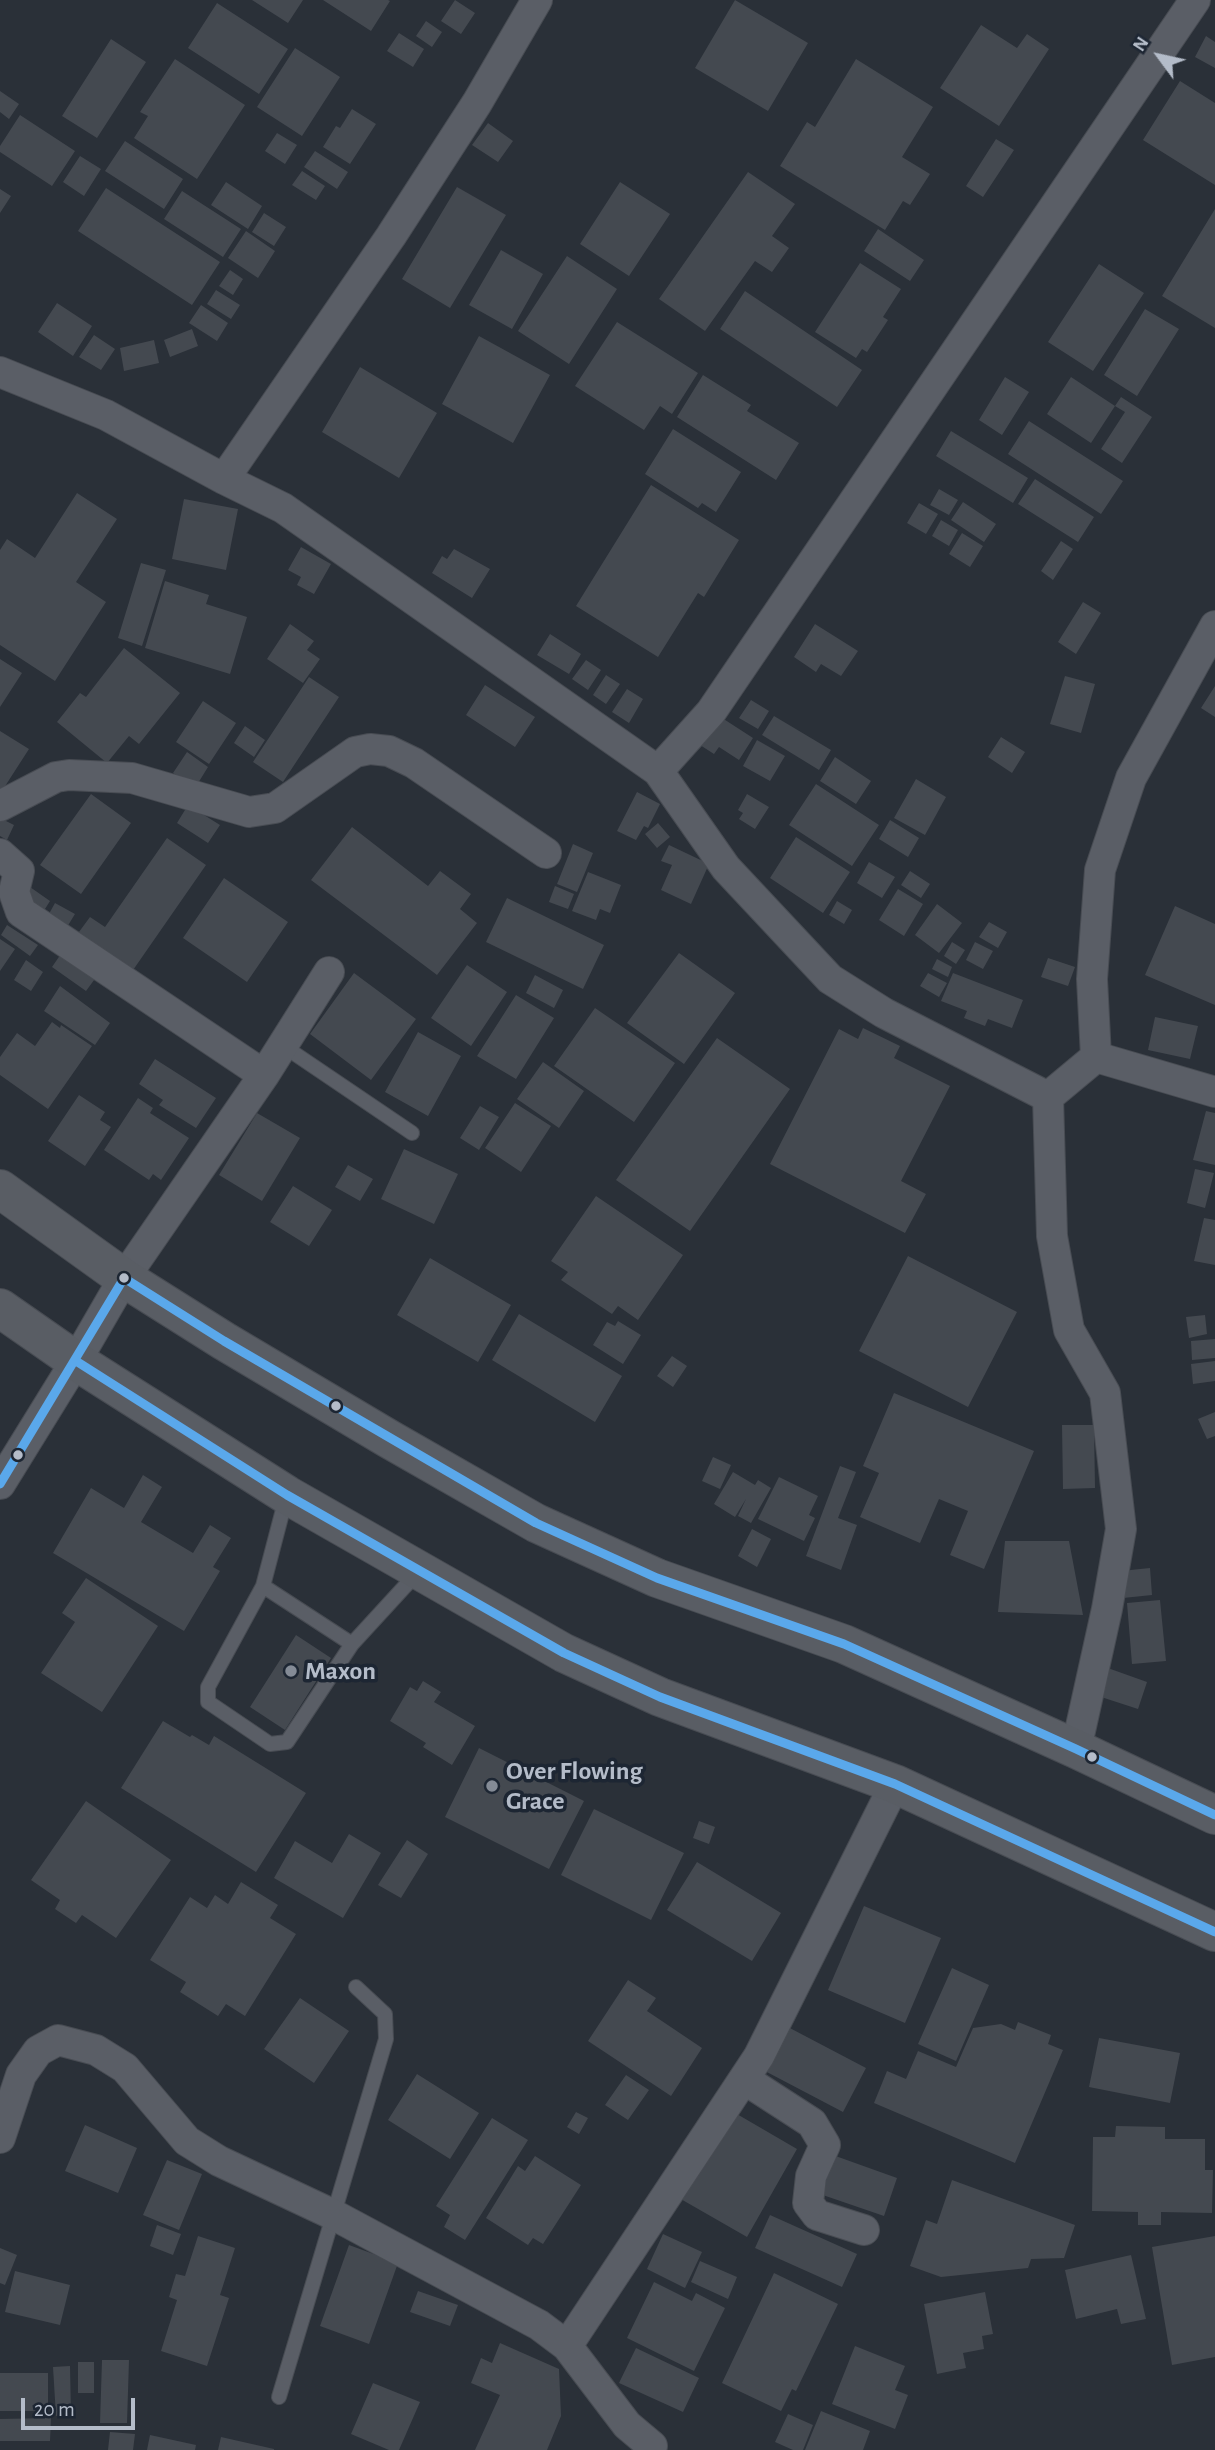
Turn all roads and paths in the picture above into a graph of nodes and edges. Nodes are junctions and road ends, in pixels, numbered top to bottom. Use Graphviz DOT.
graph roads {
  1 [pos="537,0"];
  2 [pos="1195,0"];
  3 [pos="0,372"];
  4 [pos="224,479"];
  5 [pos="1215,626"];
  6 [pos="658,771"];
  7 [pos="0,806"];
  8 [pos="546,853"];
  9 [pos="0,854"];
  10 [pos="329,972"];
  11 [pos="282,1045"];
  12 [pos="1096,1056"];
  13 [pos="264,1075"];
  14 [pos="1215,1092"];
  15 [pos="1048,1097"];
  16 [pos="412,1133"];
  17 [pos="0,1189"];
  18 [pos="124,1278"];
  19 [pos="0,1308"];
  20 [pos="76,1361"];
  21 [pos="0,1483"];
  22 [pos="287,1495"];
  23 [pos="420,1570"];
  24 [pos="263,1586"];
  25 [pos="352,1644"];
  26 [pos="1076,1749"];
  27 [pos="895,1784"];
  28 [pos="1215,1815"];
  29 [pos="1215,1932"];
  30 [pos="356,1987"];
  31 [pos="744,2079"];
  32 [pos="0,2138"];
  33 [pos="334,2215"];
  34 [pos="864,2231"];
  35 [pos="567,2346"];
  36 [pos="279,2397"];
  37 [pos="654,2449"];
  1 -- 4 [label="street"];
  2 -- 6 [label="street"];
  3 -- 4 [label="street"];
  4 -- 6 [label="street"];
  5 -- 12 [label="street"];
  6 -- 15 [label="street"];
  7 -- 8 [label="street"];
  9 -- 13 [label="street"];
  10 -- 11 [label="street"];
  11 -- 13 [label="street"];
  11 -- 16 [label="lane"];
  12 -- 14 [label="street"];
  12 -- 15 [label="street"];
  13 -- 18 [label="street"];
  15 -- 26 [label="street"];
  17 -- 18 [label="main road"];
  18 -- 20 [label="street"];
  18 -- 26 [label="main road"];
  19 -- 20 [label="main road"];
  20 -- 21 [label="street"];
  20 -- 22 [label="main road"];
  22 -- 23 [label="main road"];
  22 -- 24 [label="lane"];
  23 -- 25 [label="lane"];
  23 -- 27 [label="main road"];
  24 -- 25 [label="lane"];
  24 -- 25 [label="lane"];
  26 -- 28 [label="main road"];
  27 -- 29 [label="main road"];
  27 -- 31 [label="street"];
  30 -- 33 [label="lane"];
  31 -- 34 [label="street"];
  31 -- 35 [label="street"];
  32 -- 33 [label="street"];
  33 -- 35 [label="street"];
  33 -- 36 [label="lane"];
  35 -- 37 [label="street"];
}
